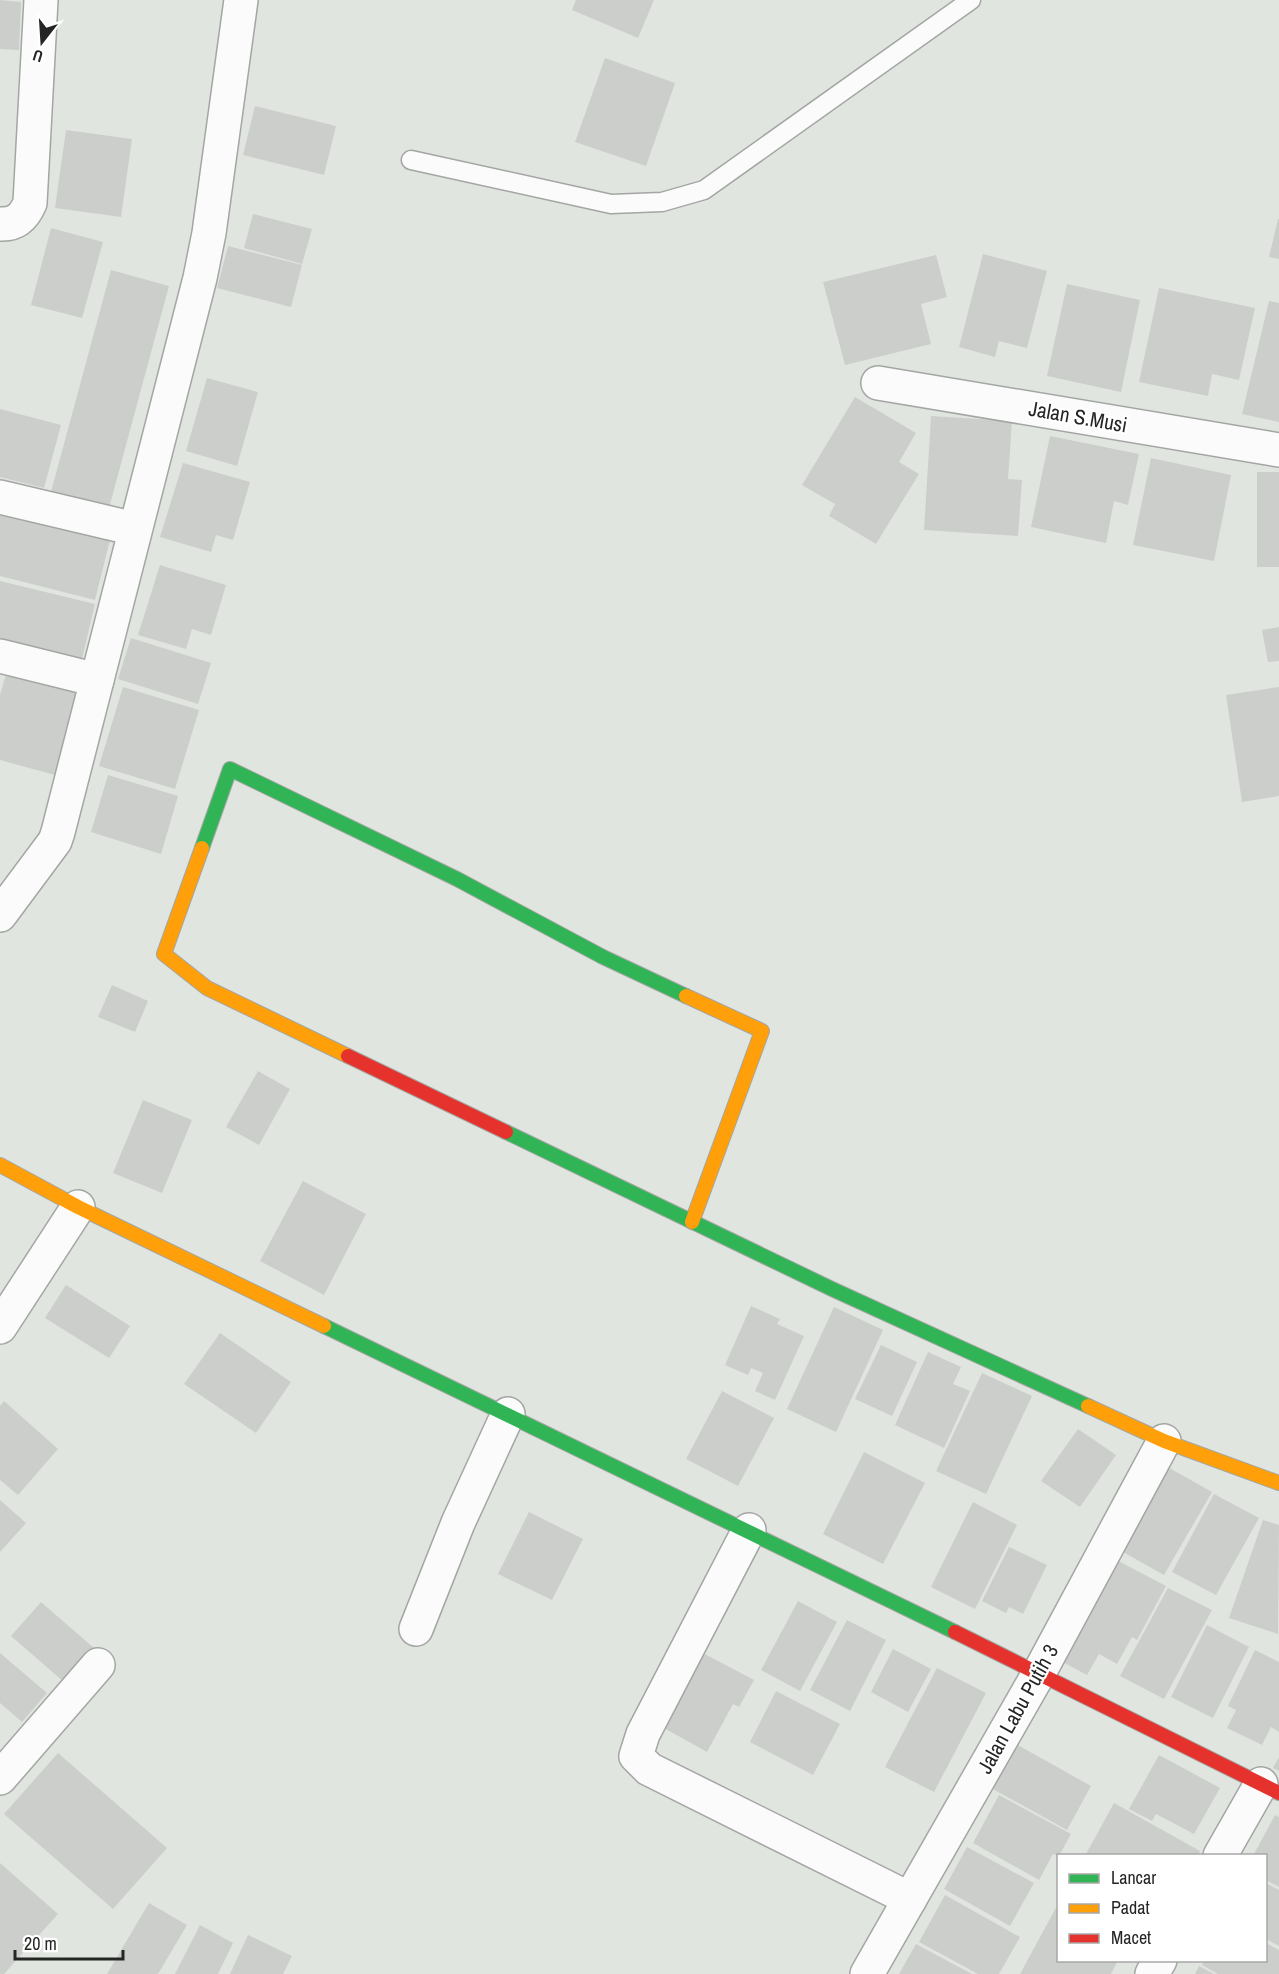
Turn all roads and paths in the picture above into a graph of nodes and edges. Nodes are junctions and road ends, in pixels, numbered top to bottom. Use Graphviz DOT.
graph roads {
  1 [pos="41,0"];
  2 [pos="241,0"];
  3 [pos="971,0"];
  4 [pos="411,160"];
  5 [pos="0,224"];
  6 [pos="878,383"];
  7 [pos="1279,450"];
  8 [pos="0,497"];
  9 [pos="135,529"];
  10 [pos="0,656"];
  11 [pos="96,680"];
  12 [pos="0,915"];
  13 [pos="0,1165"];
  14 [pos="78,1207"];
  15 [pos="692,1222"];
  16 [pos="0,1327"];
  17 [pos="508,1414"];
  18 [pos="1164,1442"];
  19 [pos="1279,1482"];
  20 [pos="749,1530"];
  21 [pos="416,1629"];
  22 [pos="98,1665"];
  23 [pos="1039,1673"];
  24 [pos="0,1778"];
  25 [pos="1270,1788"];
  26 [pos="1221,1854"];
  27 [pos="910,1899"];
  28 [pos="867,1974"];
  1 -- 5 [label="street"];
  2 -- 9 [label="street"];
  3 -- 4 [label="lane"];
  6 -- 7 [label="street, Jalan S.Musi"];
  8 -- 9 [label="street"];
  9 -- 11 [label="street"];
  10 -- 11 [label="street"];
  11 -- 12 [label="street"];
  13 -- 14 [label="street"];
  14 -- 16 [label="street"];
  14 -- 17 [label="street"];
  15 -- 15 [label="street"];
  15 -- 18 [label="street"];
  17 -- 20 [label="street"];
  17 -- 21 [label="street"];
  18 -- 19 [label="street"];
  18 -- 23 [label="street, Jalan Labu Putih 3"];
  20 -- 23 [label="street"];
  20 -- 27 [label="street"];
  22 -- 24 [label="street"];
  23 -- 25 [label="street"];
  23 -- 27 [label="street, Jalan Labu Putih 3"];
  25 -- 26 [label="street"];
  27 -- 28 [label="street, Jalan Labu Putih 3"];
}
